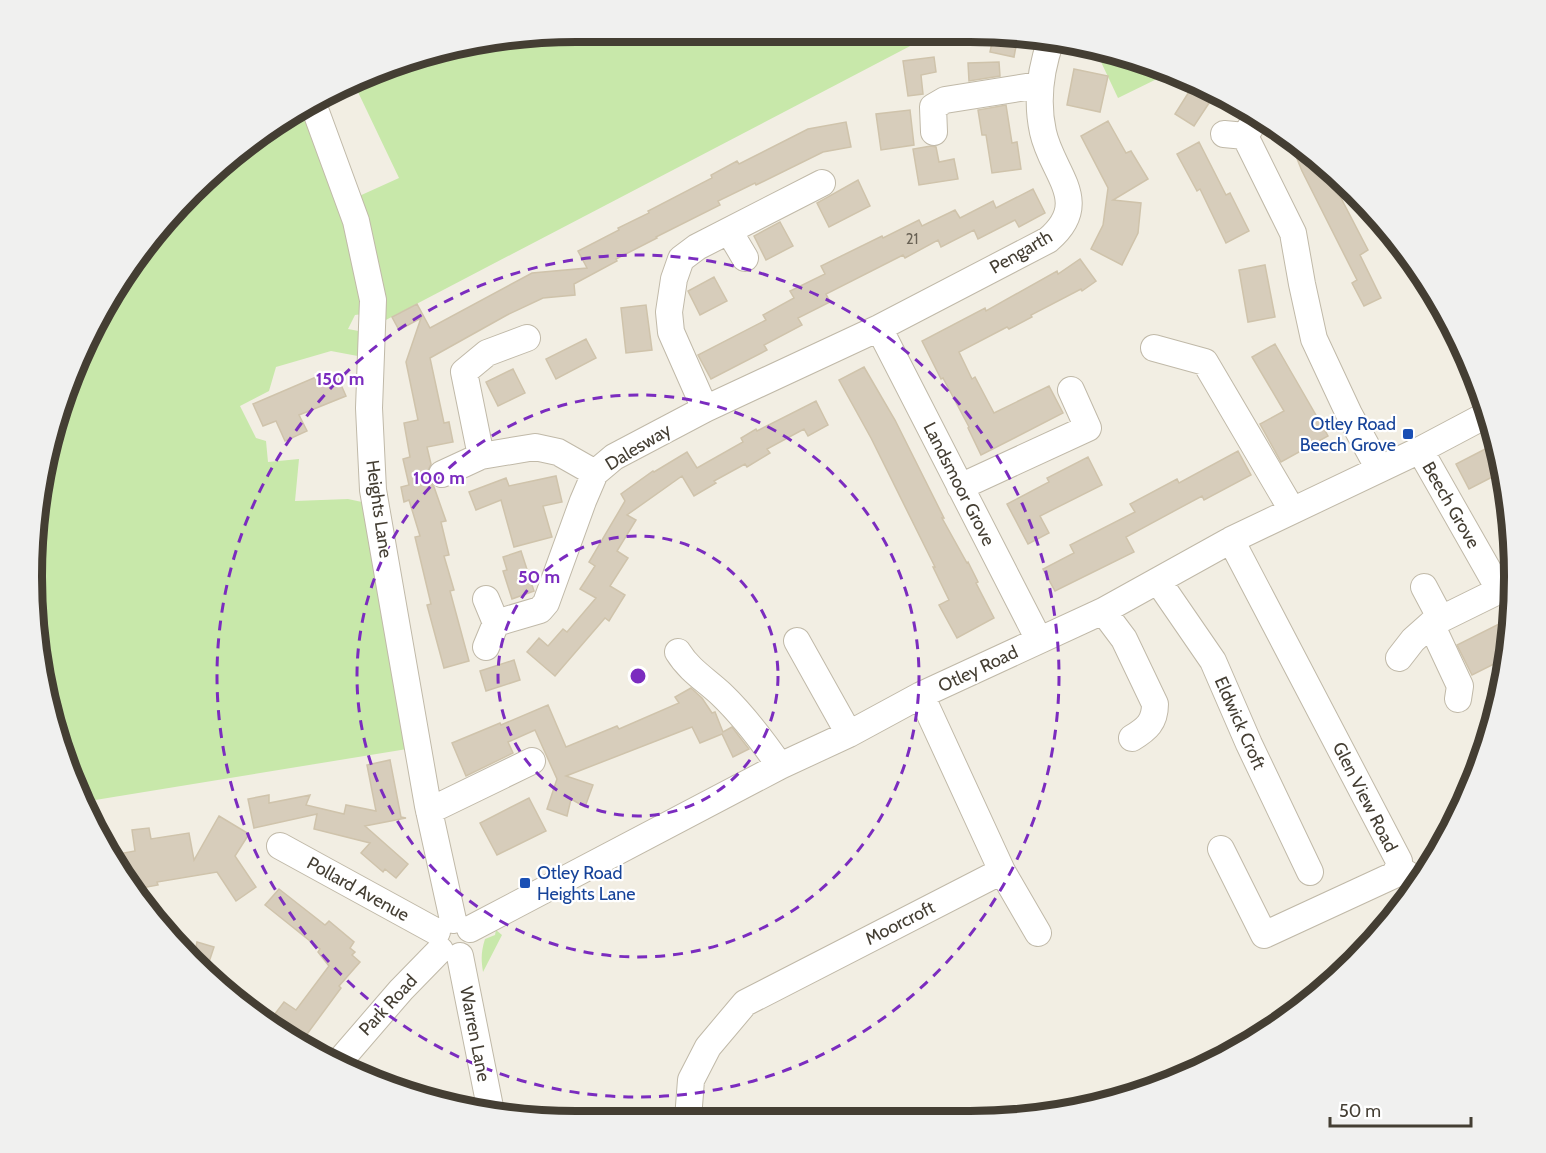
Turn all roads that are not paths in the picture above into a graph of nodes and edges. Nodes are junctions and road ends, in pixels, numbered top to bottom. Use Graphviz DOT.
graph roads {
  1 [pos="1047,48"];
  2 [pos="1039,85"];
  3 [pos="315,110"];
  4 [pos="1242,129"];
  5 [pos="934,132"];
  6 [pos="822,183"];
  7 [pos="729,231"];
  8 [pos="745,258"];
  9 [pos="879,328"];
  10 [pos="527,338"];
  11 [pos="1154,348"];
  12 [pos="1071,390"];
  13 [pos="705,409"];
  14 [pos="1480,418"];
  15 [pos="1420,450"];
  16 [pos="481,456"];
  17 [pos="1379,469"];
  18 [pos="596,473"];
  19 [pos="442,474"];
  20 [pos="960,487"];
  21 [pos="1292,510"];
  22 [pos="1232,540"];
  23 [pos="1158,581"];
  24 [pos="1424,587"];
  25 [pos="1504,590"];
  26 [pos="486,599"];
  27 [pos="1103,611"];
  28 [pos="1436,621"];
  29 [pos="496,623"];
  30 [pos="1039,640"];
  31 [pos="797,641"];
  32 [pos="486,647"];
  33 [pos="678,652"];
  34 [pos="1399,658"];
  35 [pos="921,695"];
  36 [pos="1458,699"];
  37 [pos="849,734"];
  38 [pos="1132,738"];
  39 [pos="532,761"];
  40 [pos="780,766"];
  41 [pos="429,811"];
  42 [pos="280,846"];
  43 [pos="1221,849"];
  44 [pos="1002,871"];
  45 [pos="1310,872"];
  46 [pos="1408,874"];
  47 [pos="1038,933"];
  48 [pos="452,937"];
  49 [pos="343,1057"];
  50 [pos="488,1103"];
  51 [pos="689,1111"];
  1 -- 2 [label="street, Pengarth"];
  2 -- 5 [label="street"];
  2 -- 9 [label="street, Pengarth"];
  3 -- 41 [label="street, Heights Lane"];
  4 -- 17 [label="street"];
  6 -- 7 [label="street"];
  7 -- 8 [label="street"];
  7 -- 13 [label="street"];
  9 -- 13 [label="street, Dalesway"];
  9 -- 20 [label="street, Landsmoor Grove"];
  10 -- 16 [label="street"];
  11 -- 21 [label="street"];
  12 -- 20 [label="street"];
  13 -- 18 [label="street, Dalesway"];
  14 -- 15 [label="street, Otley Road"];
  15 -- 17 [label="street, Otley Road"];
  15 -- 25 [label="street, Beech Grove"];
  16 -- 18 [label="street"];
  16 -- 19 [label="street"];
  17 -- 21 [label="street, Otley Road"];
  18 -- 29 [label="street, Dalesway"];
  20 -- 30 [label="street, Landsmoor Grove"];
  21 -- 22 [label="street, Otley Road"];
  22 -- 23 [label="street, Otley Road"];
  22 -- 46 [label="street, Glen View Road"];
  23 -- 27 [label="street, Otley Road"];
  23 -- 45 [label="street, Eldwick Croft"];
  24 -- 28 [label="street"];
  25 -- 28 [label="street, Beech Grove"];
  26 -- 29 [label="street"];
  27 -- 30 [label="street, Otley Road"];
  27 -- 38 [label="street"];
  28 -- 34 [label="street, Beech Grove"];
  28 -- 36 [label="street"];
  29 -- 32 [label="street"];
  30 -- 35 [label="street, Otley Road"];
  31 -- 37 [label="street"];
  33 -- 40 [label="street"];
  35 -- 37 [label="street, Otley Road"];
  35 -- 44 [label="street"];
  37 -- 40 [label="street, Otley Road"];
  39 -- 41 [label="street"];
  40 -- 48 [label="street, Otley Road"];
  41 -- 48 [label="street, Heights Lane"];
  42 -- 48 [label="street, Pollard Avenue"];
  43 -- 46 [label="street, Glen View Road"];
  44 -- 47 [label="street"];
  44 -- 51 [label="street, Moorcroft"];
  48 -- 49 [label="street, Park Road"];
  48 -- 50 [label="street, Warren Lane"];
}
